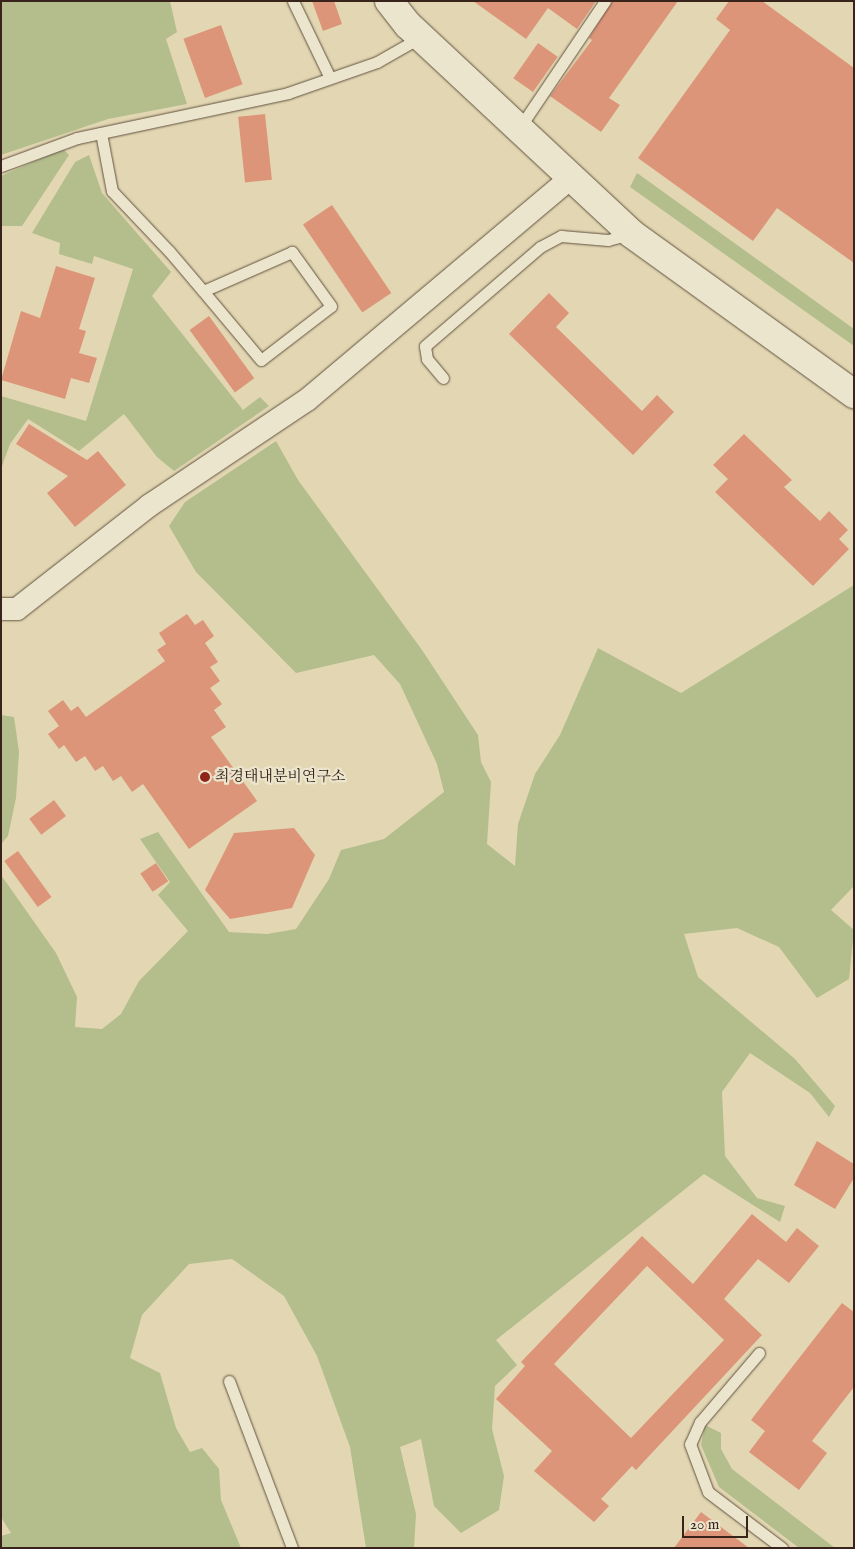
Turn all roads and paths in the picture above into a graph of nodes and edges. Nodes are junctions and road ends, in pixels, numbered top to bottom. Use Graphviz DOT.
graph roads {
  1 [pos="293,1"];
  2 [pos="389,1"];
  3 [pos="605,1"];
  4 [pos="421,37"];
  5 [pos="330,78"];
  6 [pos="520,127"];
  7 [pos="101,133"];
  8 [pos="1,166"];
  9 [pos="573,176"];
  10 [pos="632,234"];
  11 [pos="203,290"];
  12 [pos="443,378"];
  13 [pos="854,394"];
  14 [pos="1,609"];
  15 [pos="759,1353"];
  16 [pos="229,1381"];
  17 [pos="292,1548"];
  18 [pos="782,1548"];
  1 -- 5 [label="lane"];
  2 -- 4 [label="street"];
  3 -- 6 [label="lane"];
  4 -- 5 [label="lane"];
  4 -- 6 [label="street"];
  5 -- 7 [label="lane"];
  6 -- 9 [label="street"];
  7 -- 8 [label="lane"];
  7 -- 11 [label="lane"];
  9 -- 10 [label="street"];
  9 -- 14 [label="street"];
  10 -- 12 [label="lane"];
  10 -- 13 [label="street"];
  11 -- 11 [label="lane"];
  15 -- 18 [label="lane"];
  16 -- 17 [label="lane"];
}
